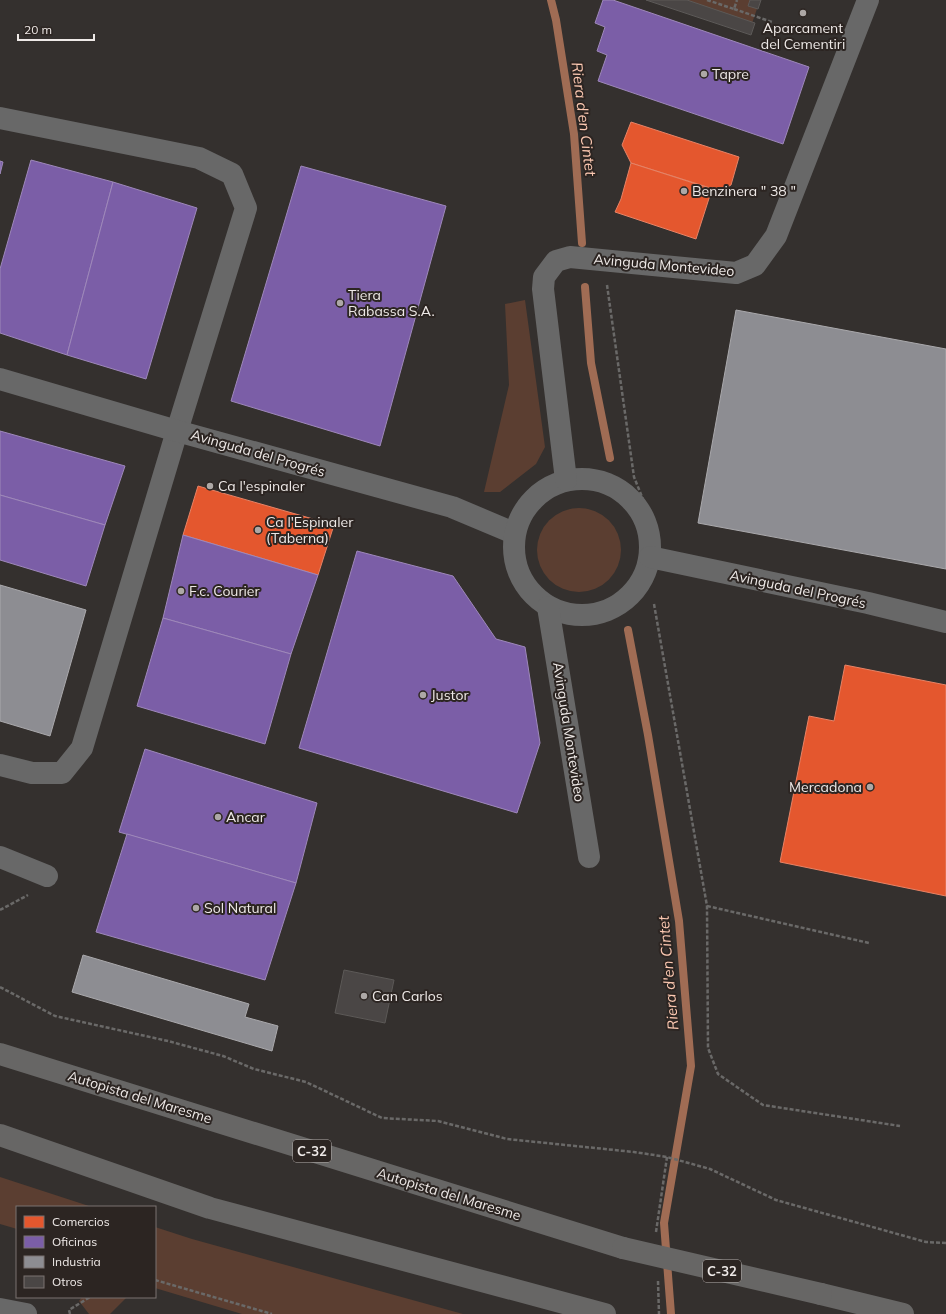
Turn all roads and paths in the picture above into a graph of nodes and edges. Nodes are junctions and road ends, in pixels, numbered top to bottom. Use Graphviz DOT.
graph roads {
  1 [pos="707,0"];
  2 [pos="737,0"];
  3 [pos="868,0"];
  4 [pos="734,9"];
  5 [pos="772,22"];
  6 [pos="0,118"];
  7 [pos="607,284"];
  8 [pos="0,379"];
  9 [pos="177,431"];
  10 [pos="566,480"];
  11 [pos="514,533"];
  12 [pos="659,560"];
  13 [pos="654,604"];
  14 [pos="548,607"];
  15 [pos="946,622"];
  16 [pos="0,765"];
  17 [pos="0,857"];
  18 [pos="589,857"];
  19 [pos="46,876"];
  20 [pos="707,906"];
  21 [pos="869,943"];
  22 [pos="0,987"];
  23 [pos="0,1054"];
  24 [pos="900,1126"];
  25 [pos="0,1135"];
  26 [pos="946,1243"];
  27 [pos="156,1280"];
  28 [pos="88,1298"];
  29 [pos="0,1309"];
  30 [pos="599,1312"];
  31 [pos="26,1314"];
  32 [pos="70,1314"];
  33 [pos="272,1314"];
  34 [pos="903,1314"];
  1 -- 4 [label="path"];
  2 -- 4 [label="path"];
  3 -- 10 [label="street, Avinguda Montevideo"];
  4 -- 5 [label="path"];
  6 -- 9 [label="street"];
  7 -- 12 [label="path"];
  8 -- 9 [label="street, Avinguda del Progrés"];
  9 -- 11 [label="street, Avinguda del Progrés"];
  9 -- 16 [label="street"];
  10 -- 11 [label="street"];
  10 -- 12 [label="street"];
  11 -- 14 [label="street"];
  12 -- 14 [label="street"];
  12 -- 15 [label="street, Avinguda del Progrés"];
  13 -- 20 [label="path"];
  14 -- 18 [label="street, Avinguda Montevideo"];
  17 -- 19 [label="street"];
  20 -- 21 [label="path"];
  20 -- 24 [label="path"];
  22 -- 26 [label="path"];
  23 -- 34 [label="highway, Autopista del Maresme / C-32, bridge"];
  25 -- 30 [label="highway"];
  27 -- 33 [label="path"];
  28 -- 32 [label="path"];
  29 -- 31 [label="street"];
}
